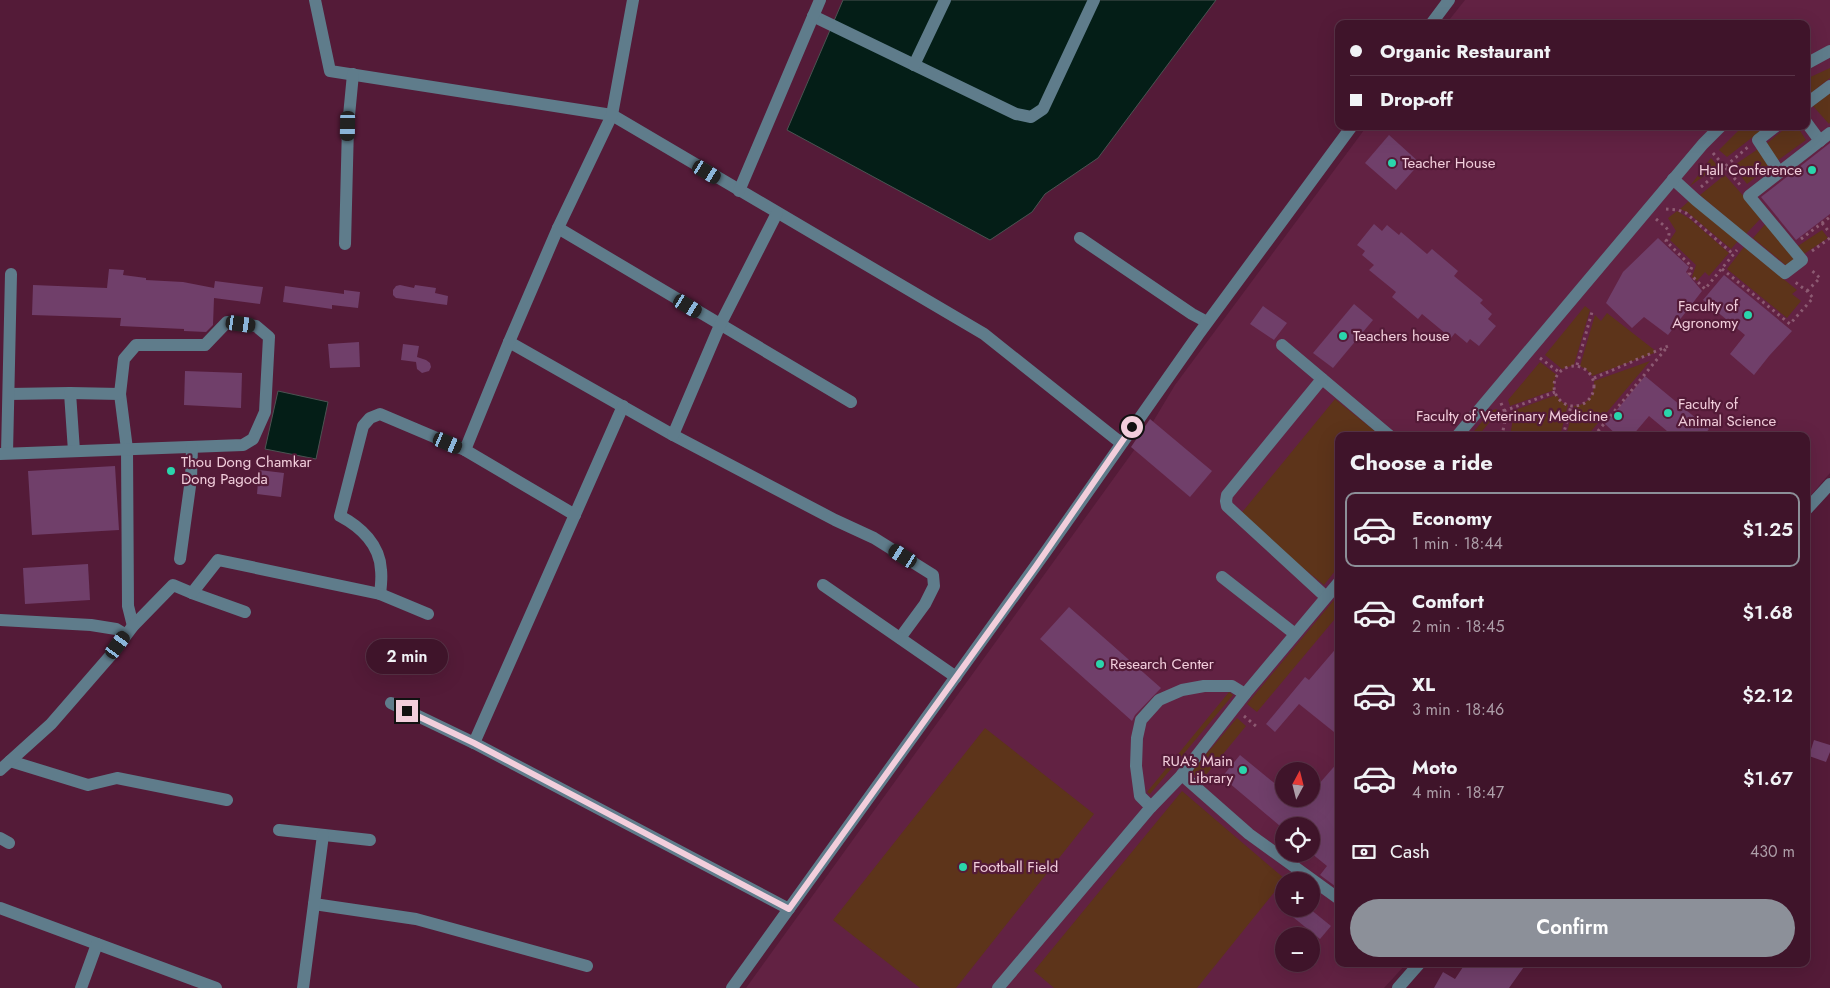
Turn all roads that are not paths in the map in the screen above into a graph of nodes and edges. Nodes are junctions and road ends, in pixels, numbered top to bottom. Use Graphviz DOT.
graph roads {
  1 [pos="315,0"];
  2 [pos="633,0"];
  3 [pos="820,0"];
  4 [pos="945,0"];
  5 [pos="1094,0"];
  6 [pos="1449,0"];
  7 [pos="813,16"];
  8 [pos="1434,20"];
  9 [pos="1830,51"];
  10 [pos="1810,62"];
  11 [pos="914,64"];
  12 [pos="353,74"];
  13 [pos="1830,86"];
  14 [pos="1810,101"];
  15 [pos="612,115"];
  16 [pos="1810,125"];
  17 [pos="1349,130"];
  18 [pos="1718,130"];
  19 [pos="1771,130"];
  20 [pos="1825,137"];
  21 [pos="1779,172"];
  22 [pos="1673,179"];
  23 [pos="739,191"];
  24 [pos="777,213"];
  25 [pos="558,228"];
  26 [pos="1080,238"];
  27 [pos="345,244"];
  28 [pos="11,274"];
  29 [pos="1207,322"];
  30 [pos="720,325"];
  31 [pos="509,342"];
  32 [pos="1282,345"];
  33 [pos="1322,379"];
  34 [pos="70,393"];
  35 [pos="9,394"];
  36 [pos="120,394"];
  37 [pos="851,402"];
  38 [pos="623,406"];
  39 [pos="1385,432"];
  40 [pos="1460,432"];
  41 [pos="673,434"];
  42 [pos="1121,443"];
  43 [pos="192,447"];
  44 [pos="127,449"];
  45 [pos="465,450"];
  46 [pos="74,451"];
  47 [pos="4,453"];
  48 [pos="1830,484"];
  49 [pos="1810,506"];
  50 [pos="575,515"];
  51 [pos="180,559"];
  52 [pos="1222,577"];
  53 [pos="823,585"];
  54 [pos="1335,586"];
  55 [pos="192,593"];
  56 [pos="380,594"];
  57 [pos="1326,596"];
  58 [pos="245,612"];
  59 [pos="428,614"];
  60 [pos="0,620"];
  61 [pos="129,630"];
  62 [pos="1295,634"];
  63 [pos="900,638"];
  64 [pos="956,677"];
  65 [pos="1245,694"];
  66 [pos="391,703"];
  67 [pos="474,743"];
  68 [pos="10,761"];
  69 [pos="0,770"];
  70 [pos="1182,775"];
  71 [pos="227,800"];
  72 [pos="1151,807"];
  73 [pos="279,830"];
  74 [pos="323,835"];
  75 [pos="370,840"];
  76 [pos="1335,896"];
  77 [pos="314,904"];
  78 [pos="0,908"];
  79 [pos="789,909"];
  80 [pos="97,944"];
  81 [pos="587,966"];
  82 [pos="1416,967"];
  83 [pos="81,988"];
  84 [pos="216,988"];
  85 [pos="303,988"];
  86 [pos="732,988"];
  87 [pos="998,988"];
  88 [pos="1398,988"];
  1 -- 12 [label="street"];
  2 -- 15 [label="street"];
  3 -- 7 [label="street"];
  4 -- 11 [label="street"];
  5 -- 11 [label="street"];
  6 -- 8 [label="street"];
  7 -- 11 [label="street"];
  7 -- 23 [label="street"];
  9 -- 10 [label="street"];
  12 -- 15 [label="street"];
  12 -- 27 [label="street"];
  13 -- 14 [label="street"];
  15 -- 23 [label="street"];
  15 -- 25 [label="street"];
  16 -- 20 [label="street"];
  17 -- 29 [label="street"];
  18 -- 22 [label="street"];
  19 -- 21 [label="street"];
  20 -- 21 [label="street"];
  21 -- 22 [label="street"];
  22 -- 40 [label="street"];
  23 -- 24 [label="street"];
  24 -- 30 [label="street"];
  24 -- 42 [label="street"];
  25 -- 30 [label="street"];
  25 -- 31 [label="street"];
  26 -- 29 [label="street"];
  28 -- 35 [label="street"];
  29 -- 42 [label="street"];
  30 -- 37 [label="street"];
  30 -- 41 [label="street"];
  31 -- 38 [label="street"];
  31 -- 45 [label="street"];
  32 -- 33 [label="street"];
  33 -- 39 [label="street"];
  33 -- 57 [label="street"];
  34 -- 35 [label="street"];
  34 -- 36 [label="street"];
  34 -- 46 [label="street"];
  35 -- 47 [label="street"];
  36 -- 43 [label="street"];
  36 -- 44 [label="street"];
  38 -- 41 [label="street"];
  38 -- 50 [label="street"];
  41 -- 63 [label="street"];
  42 -- 64 [label="street"];
  43 -- 44 [label="street"];
  43 -- 51 [label="street"];
  44 -- 46 [label="street"];
  44 -- 61 [label="street"];
  45 -- 50 [label="street"];
  45 -- 56 [label="street"];
  46 -- 47 [label="street"];
  48 -- 49 [label="street"];
  50 -- 67 [label="street"];
  52 -- 62 [label="street"];
  53 -- 63 [label="street"];
  54 -- 57 [label="street"];
  55 -- 56 [label="street"];
  55 -- 58 [label="street"];
  55 -- 61 [label="street"];
  56 -- 59 [label="street"];
  57 -- 62 [label="street"];
  60 -- 61 [label="street"];
  61 -- 68 [label="street"];
  62 -- 65 [label="street"];
  63 -- 64 [label="street"];
  64 -- 79 [label="street"];
  65 -- 70 [label="street"];
  65 -- 72 [label="street"];
  66 -- 67 [label="street"];
  67 -- 79 [label="street"];
  68 -- 69 [label="street"];
  68 -- 71 [label="street"];
  70 -- 72 [label="street"];
  70 -- 76 [label="street"];
  72 -- 87 [label="street"];
  73 -- 74 [label="street"];
  74 -- 75 [label="street"];
  74 -- 77 [label="street"];
  77 -- 81 [label="street"];
  77 -- 85 [label="street"];
  78 -- 80 [label="street"];
  79 -- 86 [label="street"];
  80 -- 83 [label="street"];
  80 -- 84 [label="street"];
  82 -- 88 [label="street"];
}
